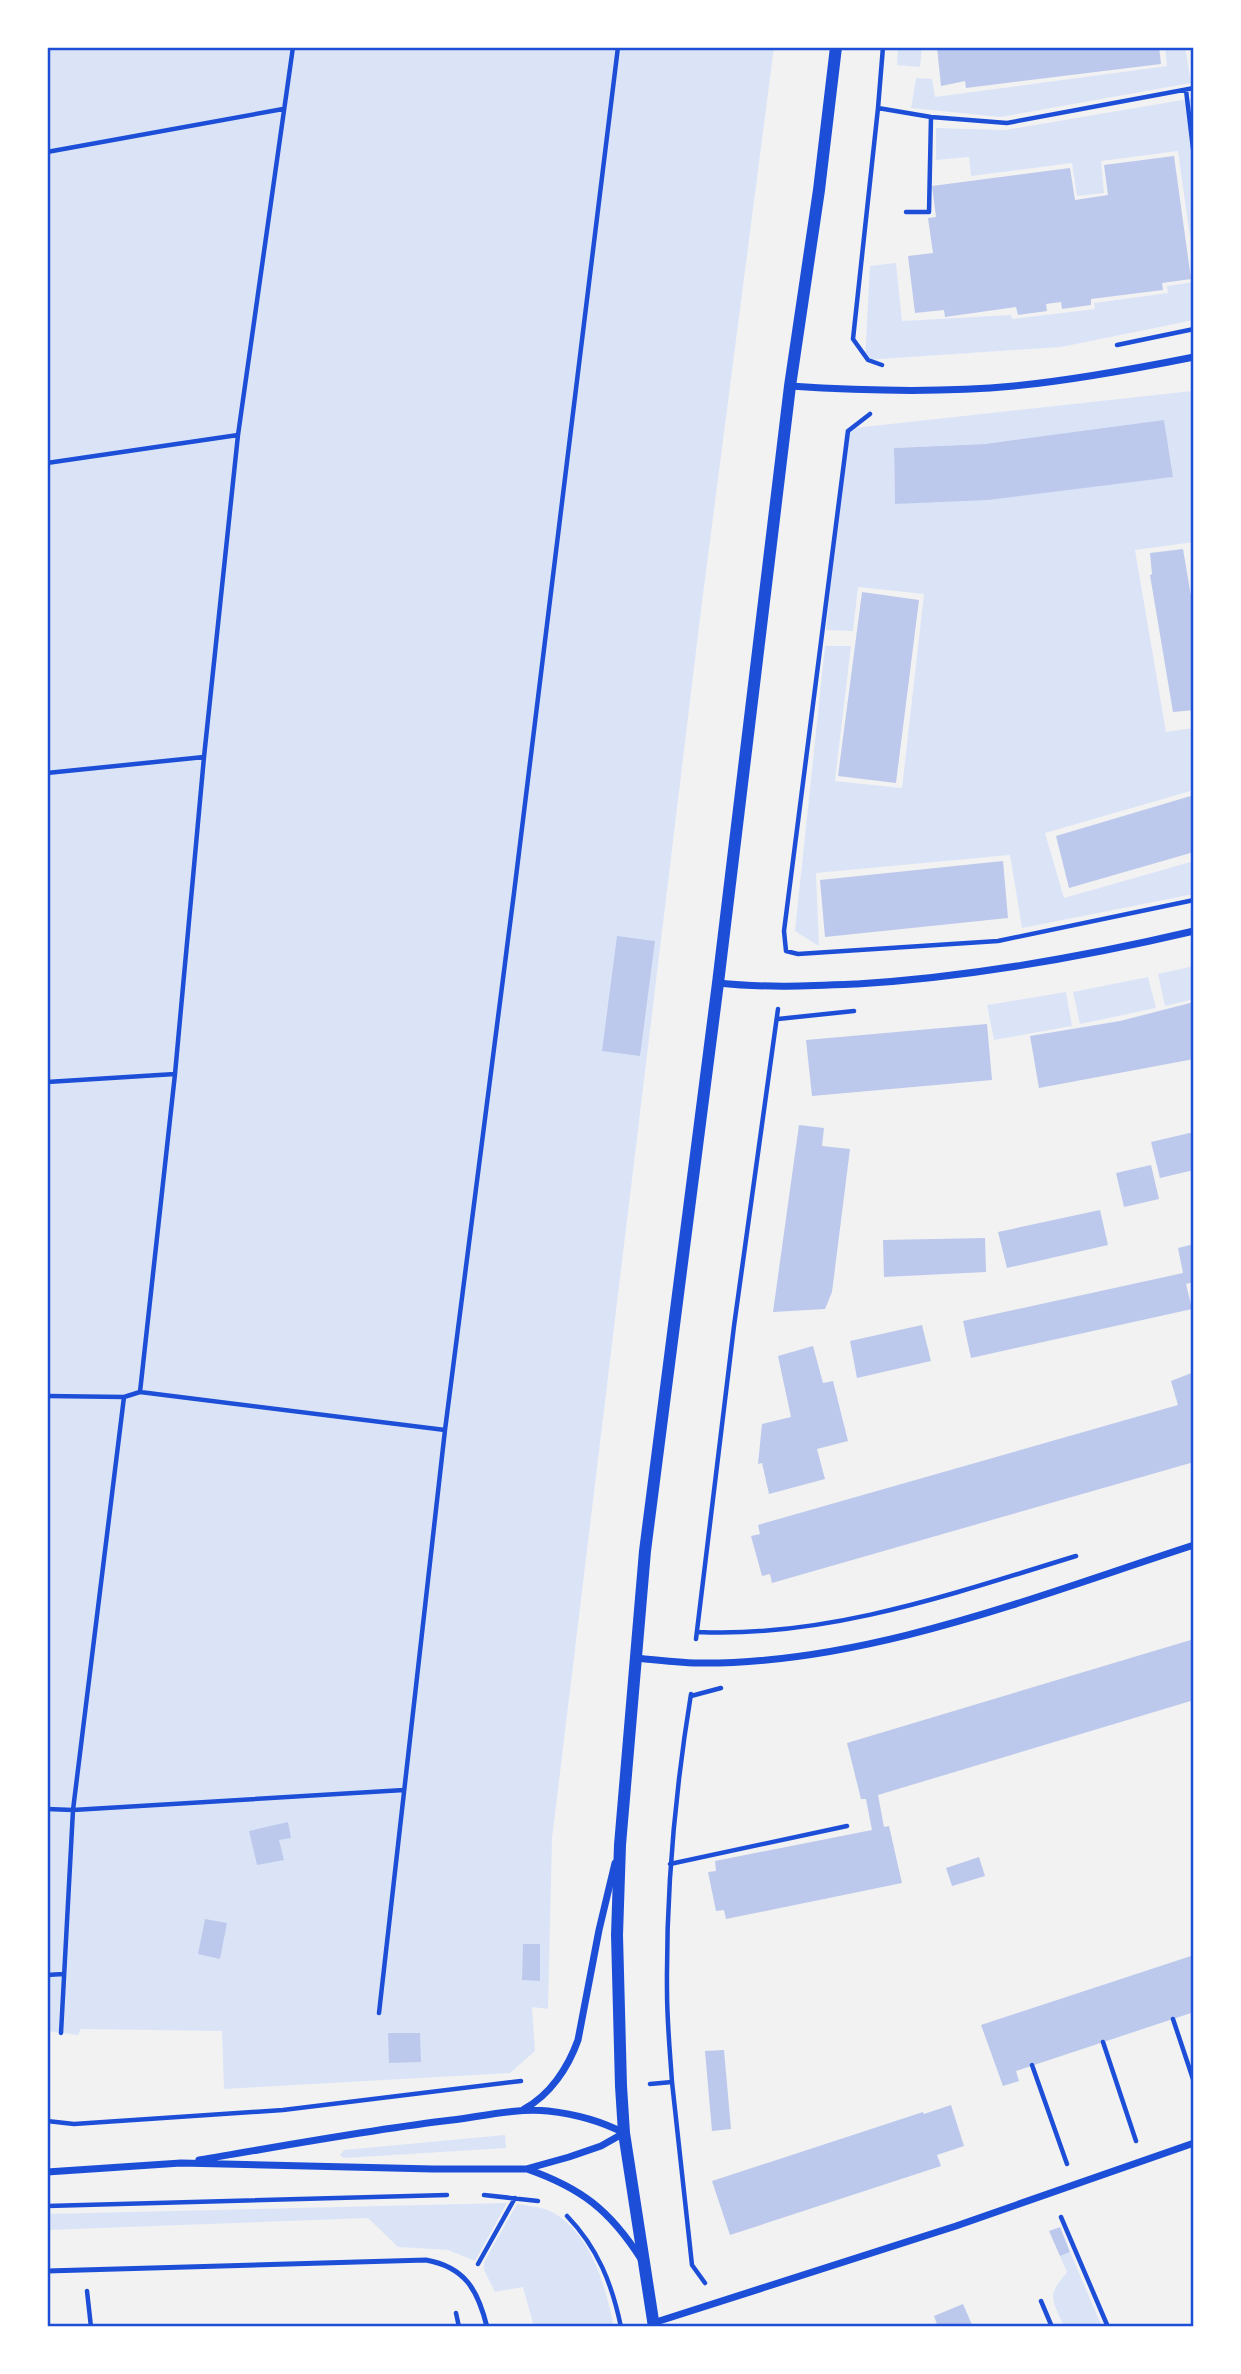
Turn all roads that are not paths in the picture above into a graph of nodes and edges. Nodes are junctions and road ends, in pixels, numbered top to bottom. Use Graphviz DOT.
graph roads {
  1 [pos="836,47"];
  2 [pos="1194,357"];
  3 [pos="790,386"];
  4 [pos="1194,931"];
  5 [pos="718,983"];
  6 [pos="1194,1545"];
  7 [pos="636,1658"];
  8 [pos="620,1845"];
  9 [pos="520,2111"];
  10 [pos="624,2133"];
  11 [pos="1194,2143"];
  12 [pos="181,2164"];
  13 [pos="526,2169"];
  14 [pos="47,2172"];
  15 [pos="643,2262"];
  16 [pos="47,2272"];
  17 [pos="653,2325"];
  18 [pos="487,2327"];
  1 -- 3 [label="street"];
  2 -- 3 [label="street"];
  3 -- 5 [label="street"];
  4 -- 5 [label="street"];
  5 -- 7 [label="street"];
  6 -- 7 [label="street"];
  7 -- 8 [label="street"];
  8 -- 9 [label="street"];
  8 -- 10 [label="street"];
  9 -- 10 [label="street"];
  9 -- 12 [label="street"];
  10 -- 13 [label="street"];
  10 -- 15 [label="street"];
  11 -- 17 [label="street"];
  12 -- 13 [label="street"];
  12 -- 14 [label="street"];
  13 -- 15 [label="street"];
  15 -- 17 [label="street"];
  16 -- 18 [label="lane"];
}
